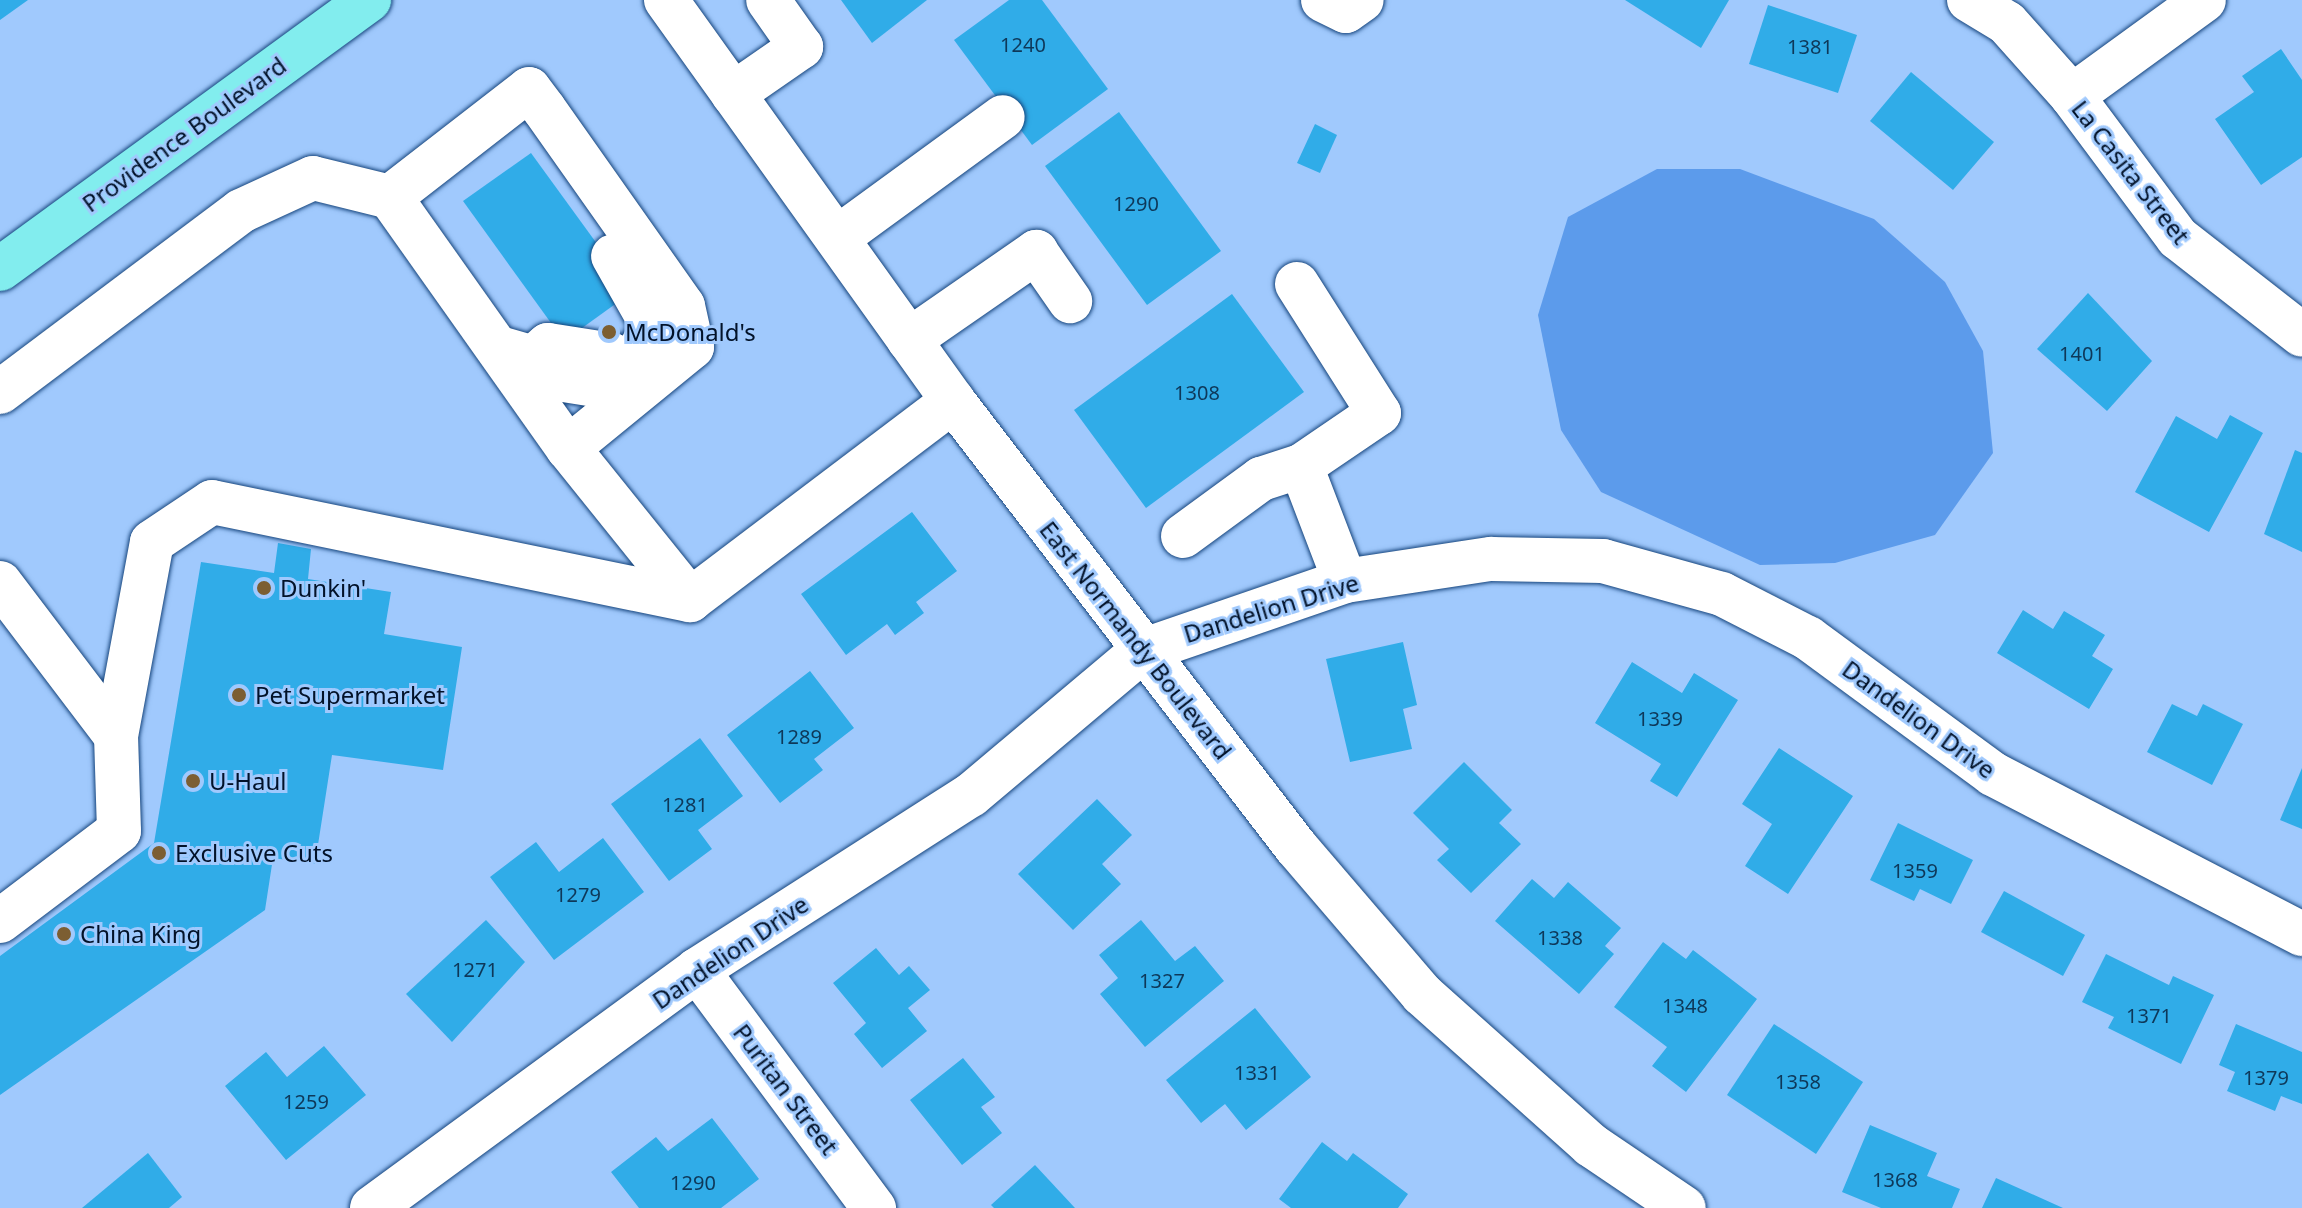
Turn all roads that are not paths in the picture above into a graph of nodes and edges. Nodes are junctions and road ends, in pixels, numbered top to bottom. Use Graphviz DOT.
graph roads {
  1 [pos="369,0"];
  2 [pos="666,0"];
  3 [pos="768,0"];
  4 [pos="1323,0"];
  5 [pos="1362,0"];
  6 [pos="1969,0"];
  7 [pos="2204,0"];
  8 [pos="733,94"];
  9 [pos="2072,96"];
  10 [pos="544,109"];
  11 [pos="1003,117"];
  12 [pos="390,197"];
  13 [pos="837,238"];
  14 [pos="0,269"];
  15 [pos="1297,284"];
  16 [pos="1070,301"];
  17 [pos="2302,335"];
  18 [pos="909,340"];
  19 [pos="516,353"];
  20 [pos="0,392"];
  21 [pos="953,401"];
  22 [pos="568,448"];
  23 [pos="1301,466"];
  24 [pos="1183,536"];
  25 [pos="1345,581"];
  26 [pos="0,583"];
  27 [pos="690,600"];
  28 [pos="1142,651"];
  29 [pos="116,736"];
  30 [pos="0,921"];
  31 [pos="2302,934"];
  32 [pos="697,970"];
  33 [pos="372,1208"];
  34 [pos="874,1208"];
  35 [pos="1684,1208"];
  1 -- 14 [label="main road, Providence Boulevard"];
  2 -- 8 [label="street, East Normandy Boulevard"];
  3 -- 8 [label="street"];
  4 -- 5 [label="street"];
  6 -- 9 [label="street, La Casita Street"];
  7 -- 9 [label="street"];
  8 -- 13 [label="street, East Normandy Boulevard"];
  9 -- 17 [label="street, La Casita Street"];
  10 -- 12 [label="street"];
  10 -- 19 [label="street"];
  10 -- 22 [label="street"];
  11 -- 13 [label="street"];
  12 -- 19 [label="street"];
  12 -- 20 [label="street"];
  13 -- 18 [label="street, East Normandy Boulevard"];
  15 -- 23 [label="street"];
  16 -- 18 [label="street"];
  18 -- 21 [label="street, East Normandy Boulevard"];
  19 -- 22 [label="street"];
  21 -- 27 [label="street"];
  21 -- 28 [label="street, East Normandy Boulevard"];
  22 -- 27 [label="street"];
  23 -- 24 [label="street"];
  23 -- 25 [label="street"];
  25 -- 28 [label="street, Dandelion Drive"];
  25 -- 31 [label="street, Dandelion Drive"];
  26 -- 29 [label="street"];
  27 -- 29 [label="street"];
  28 -- 32 [label="street, Dandelion Drive"];
  28 -- 35 [label="street, East Normandy Boulevard"];
  29 -- 30 [label="street"];
  32 -- 33 [label="street, Dandelion Drive"];
  32 -- 34 [label="street, Puritan Street"];
}
